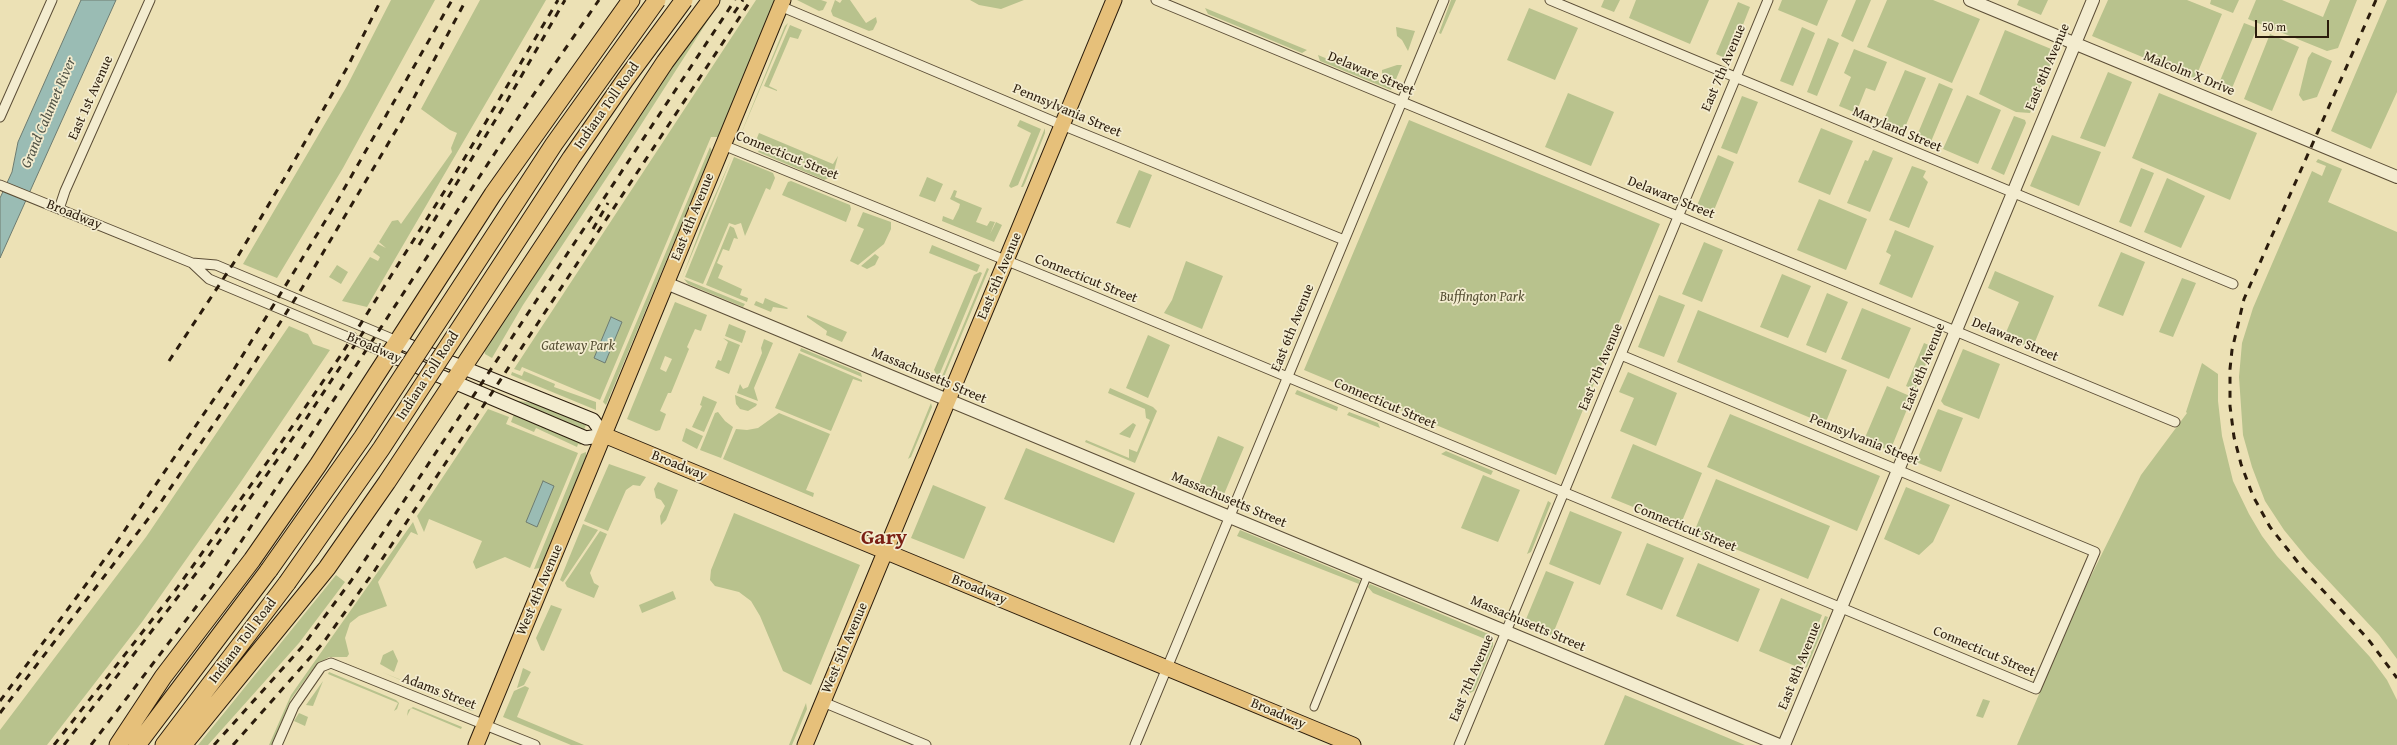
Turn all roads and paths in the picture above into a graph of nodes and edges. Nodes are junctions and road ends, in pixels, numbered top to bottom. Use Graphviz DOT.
graph roads {
  1 [pos="52,0"];
  2 [pos="150,0"];
  3 [pos="631,0"];
  4 [pos="657,0"];
  5 [pos="684,0"];
  6 [pos="711,0"];
  7 [pos="1114,0"];
  8 [pos="1156,0"];
  9 [pos="1444,0"];
  10 [pos="1550,0"];
  11 [pos="1768,0"];
  12 [pos="1970,0"];
  13 [pos="2093,0"];
  14 [pos="781,3"];
  15 [pos="2075,43"];
  16 [pos="1735,78"];
  17 [pos="1401,102"];
  18 [pos="0,117"];
  19 [pos="1062,125"];
  20 [pos="723,145"];
  21 [pos="2397,176"];
  22 [pos="1,186"];
  23 [pos="2012,192"];
  24 [pos="59,209"];
  25 [pos="1678,217"];
  26 [pos="1344,240"];
  27 [pos="1006,261"];
  28 [pos="192,263"];
  29 [pos="666,283"];
  30 [pos="2233,284"];
  31 [pos="1955,331"];
  32 [pos="393,348"];
  33 [pos="1621,355"];
  34 [pos="462,368"];
  35 [pos="1287,378"];
  36 [pos="453,383"];
  37 [pos="948,400"];
  38 [pos="2175,422"];
  39 [pos="604,435"];
  40 [pos="1898,469"];
  41 [pos="1564,493"];
  42 [pos="1230,516"];
  43 [pos="885,551"];
  44 [pos="1368,574"];
  45 [pos="1840,607"];
  46 [pos="1506,631"];
  47 [pos="1166,667"];
  48 [pos="2036,689"];
  49 [pos="823,702"];
  50 [pos="1314,707"];
  51 [pos="485,725"];
  52 [pos="118,745"];
  53 [pos="137,745"];
  54 [pos="164,745"];
  55 [pos="183,745"];
  56 [pos="277,745"];
  57 [pos="476,745"];
  58 [pos="535,745"];
  59 [pos="805,745"];
  60 [pos="926,745"];
  61 [pos="1135,745"];
  62 [pos="1353,745"];
  63 [pos="1459,745"];
  64 [pos="1779,745"];
  65 [pos="1784,745"];
  1 -- 18 [label="street"];
  2 -- 24 [label="street, East 1st Avenue"];
  3 -- 32 [label="highway"];
  4 -- 53 [label="highway, Indiana Toll Road, bridge"];
  5 -- 54 [label="highway, Indiana Toll Road, bridge"];
  6 -- 34 [label="highway"];
  7 -- 19 [label="main road, East 5th Avenue"];
  8 -- 17 [label="street, Delaware Street"];
  9 -- 17 [label="street, East 6th Avenue"];
  10 -- 16 [label="street, Maryland Street"];
  11 -- 16 [label="street, East 7th Avenue"];
  12 -- 15 [label="street, Malcolm X Drive"];
  13 -- 15 [label="street, East 8th Avenue"];
  14 -- 19 [label="street, Pennsylvania Street"];
  14 -- 20 [label="main road, East 4th Avenue"];
  15 -- 21 [label="street, Malcolm X Drive"];
  15 -- 23 [label="street, East 8th Avenue"];
  16 -- 23 [label="street, Maryland Street"];
  16 -- 25 [label="street, East 7th Avenue"];
  17 -- 25 [label="street, Delaware Street"];
  17 -- 26 [label="street, East 6th Avenue"];
  19 -- 26 [label="street, Pennsylvania Street"];
  19 -- 27 [label="main road, East 5th Avenue"];
  20 -- 27 [label="street, Connecticut Street"];
  20 -- 29 [label="main road, East 4th Avenue"];
  22 -- 24 [label="street, Broadway"];
  23 -- 30 [label="street, Maryland Street"];
  23 -- 31 [label="street, East 8th Avenue"];
  24 -- 28 [label="street, Broadway"];
  25 -- 31 [label="street, Delaware Street"];
  25 -- 33 [label="street, East 7th Avenue"];
  26 -- 35 [label="street, East 6th Avenue"];
  27 -- 35 [label="street, Connecticut Street"];
  27 -- 37 [label="main road, East 5th Avenue"];
  28 -- 32 [label="street, Broadway"];
  28 -- 32 [label="street, Broadway"];
  29 -- 37 [label="street, Massachusetts Street"];
  29 -- 39 [label="main road, East 4th Avenue"];
  31 -- 38 [label="street, Delaware Street"];
  31 -- 40 [label="street, East 8th Avenue"];
  32 -- 34 [label="main road, Broadway"];
  32 -- 36 [label="main road, Broadway"];
  32 -- 52 [label="highway"];
  33 -- 40 [label="street, Pennsylvania Street"];
  33 -- 41 [label="street, East 7th Avenue"];
  34 -- 36 [label="highway"];
  34 -- 39 [label="main road, Broadway"];
  35 -- 41 [label="street, Connecticut Street"];
  35 -- 42 [label="street, East 6th Avenue"];
  36 -- 39 [label="main road, Broadway"];
  36 -- 55 [label="highway"];
  37 -- 42 [label="street, Massachusetts Street"];
  37 -- 43 [label="main road, East 5th Avenue"];
  39 -- 43 [label="main road, Broadway"];
  39 -- 51 [label="main road, West 4th Avenue"];
  40 -- 45 [label="street, East 8th Avenue"];
  40 -- 48 [label="street, Pennsylvania Street"];
  41 -- 45 [label="street, Connecticut Street"];
  41 -- 46 [label="street, East 7th Avenue"];
  42 -- 44 [label="street, Massachusetts Street"];
  42 -- 47 [label="street, East 6th Avenue"];
  43 -- 47 [label="main road, Broadway"];
  43 -- 49 [label="main road, West 5th Avenue"];
  44 -- 46 [label="street, Massachusetts Street"];
  44 -- 50 [label="street"];
  45 -- 48 [label="street, Connecticut Street"];
  45 -- 65 [label="street, East 8th Avenue"];
  46 -- 63 [label="street, East 7th Avenue"];
  46 -- 64 [label="street, Massachusetts Street"];
  47 -- 61 [label="street, East 6th Avenue"];
  47 -- 62 [label="main road, Broadway"];
  49 -- 59 [label="main road, West 5th Avenue"];
  49 -- 60 [label="street"];
  51 -- 56 [label="street, Adams Street"];
  51 -- 57 [label="main road, West 4th Avenue"];
  51 -- 58 [label="street, Adams Street"];
}
